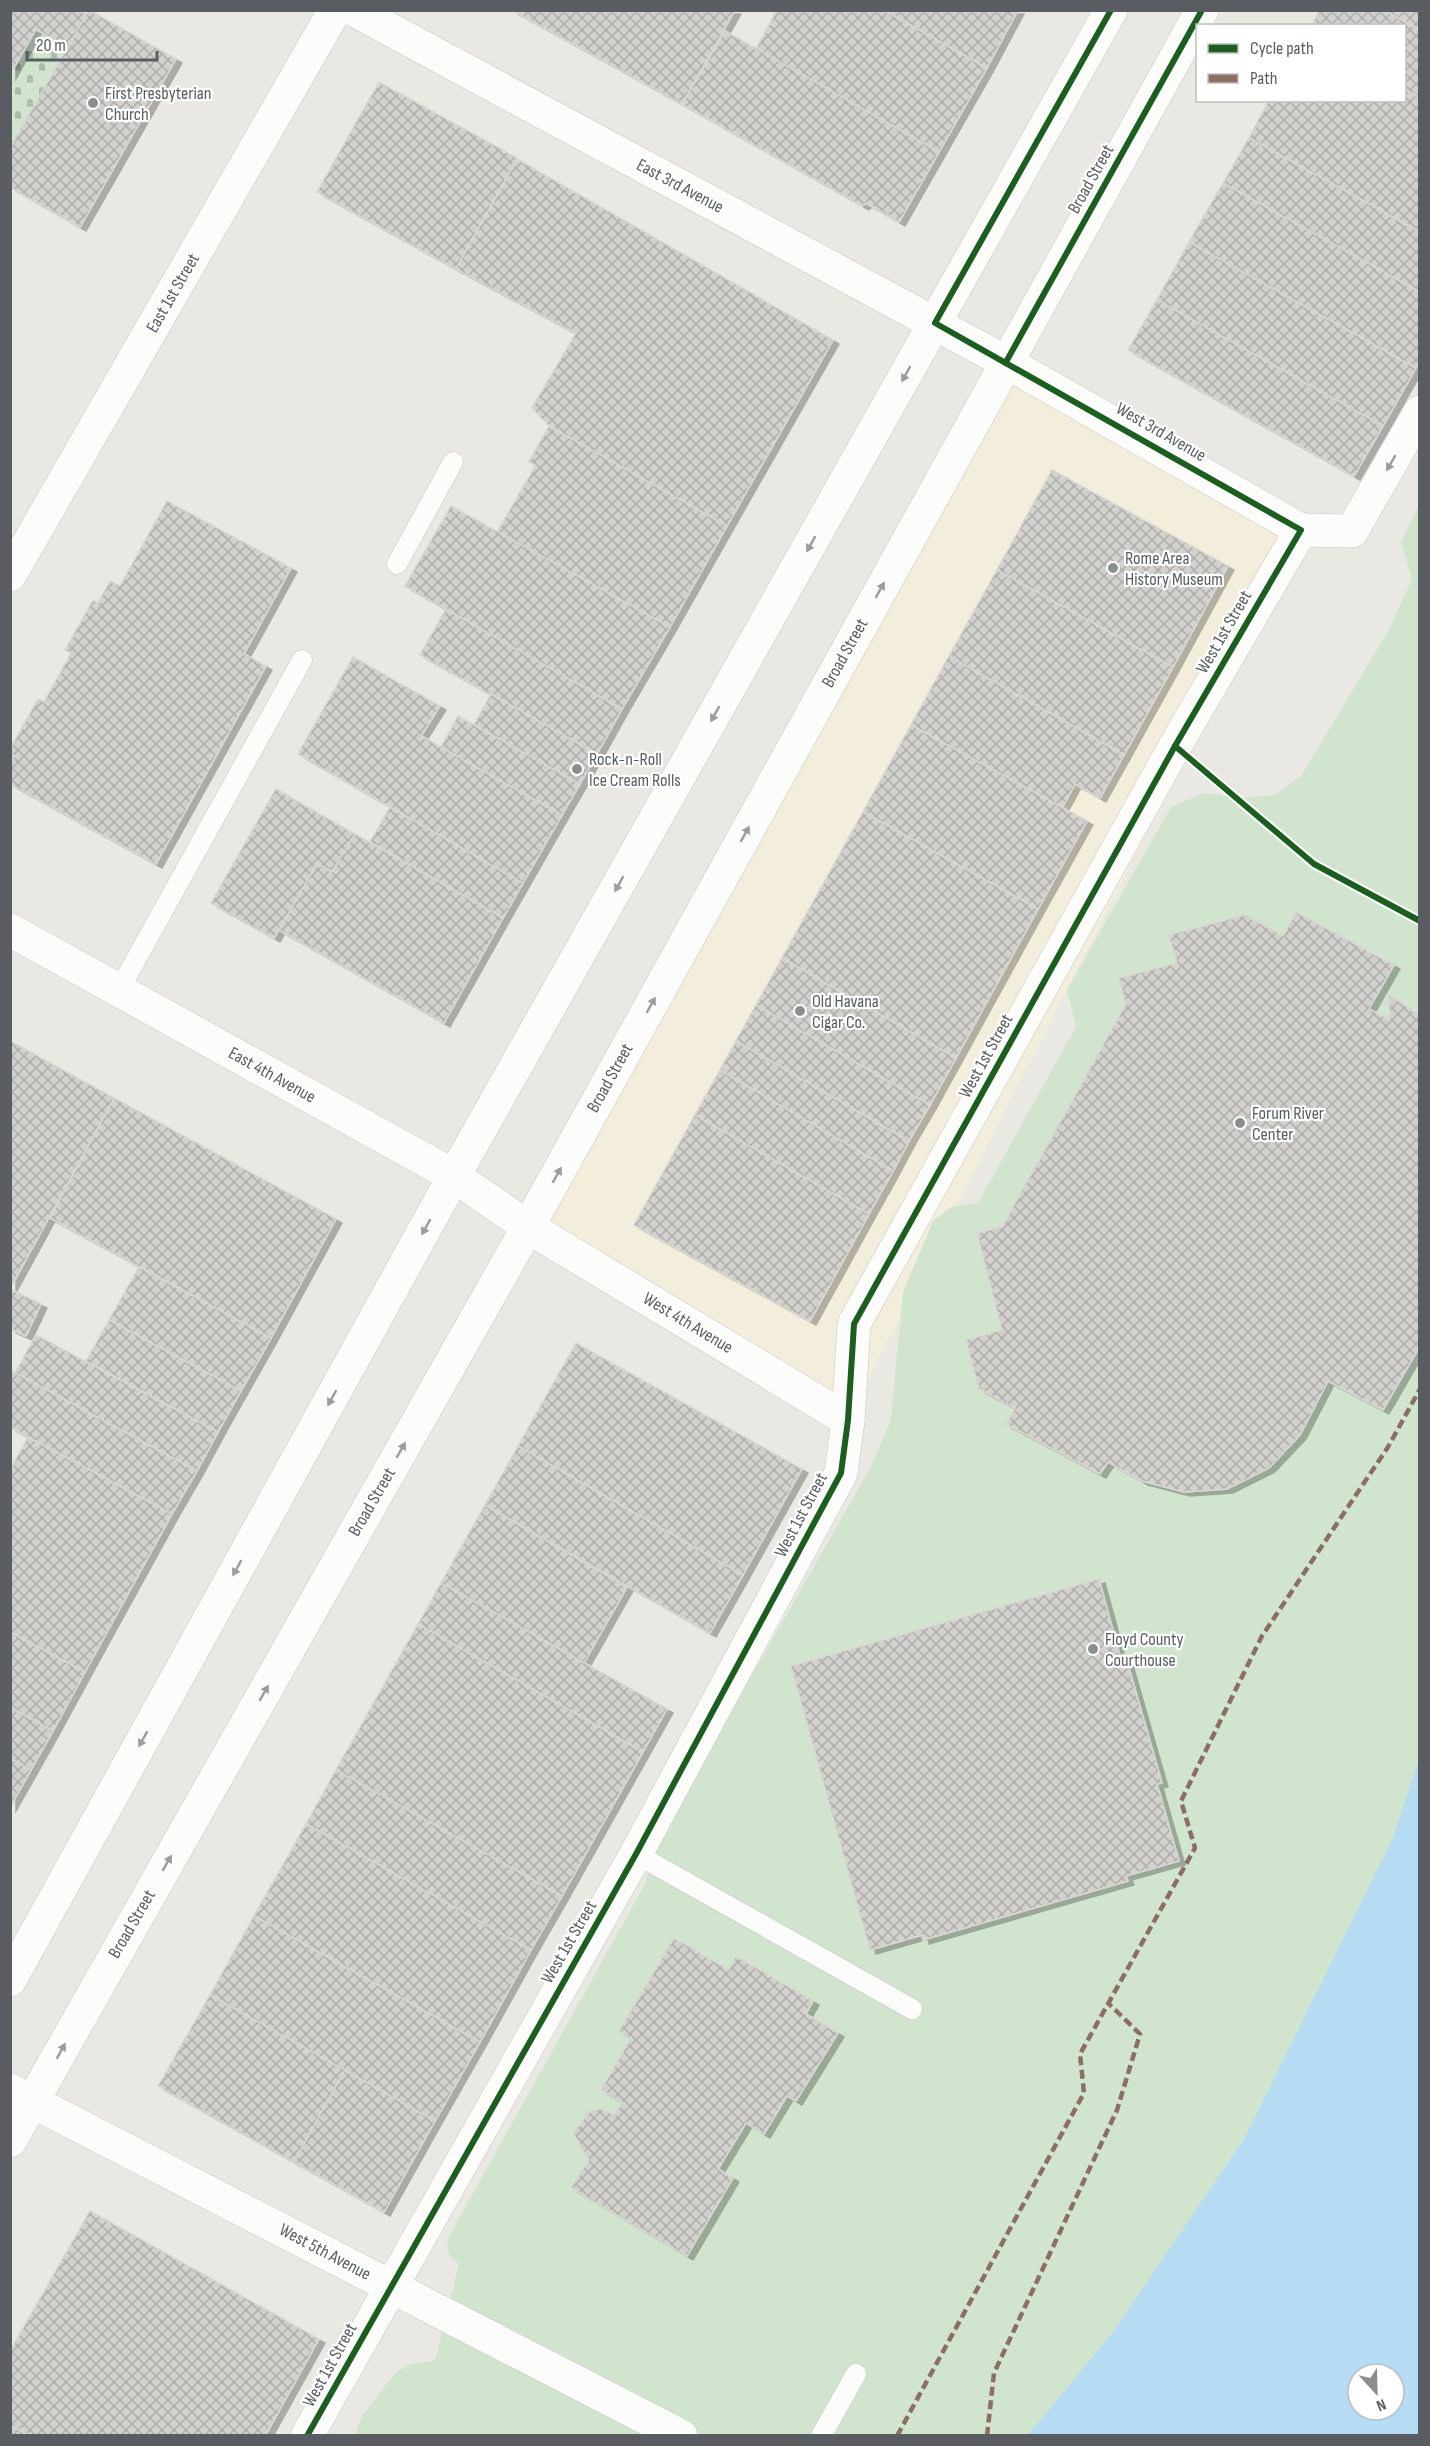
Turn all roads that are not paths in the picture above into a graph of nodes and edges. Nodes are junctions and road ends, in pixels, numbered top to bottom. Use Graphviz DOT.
graph roads {
  1 [pos="335,10"];
  2 [pos="354,10"];
  3 [pos="1111,10"];
  4 [pos="1202,10"];
  5 [pos="935,323"];
  6 [pos="1006,362"];
  7 [pos="1419,412"];
  8 [pos="453,462"];
  9 [pos="1301,530"];
  10 [pos="397,564"];
  11 [pos="10,575"];
  12 [pos="302,660"];
  13 [pos="10,930"];
  14 [pos="118,990"];
  15 [pos="454,1176"];
  16 [pos="528,1227"];
  17 [pos="848,1420"];
  18 [pos="636,1854"];
  19 [pos="10,1980"];
  20 [pos="912,2009"];
  21 [pos="22,2096"];
  22 [pos="10,2141"];
  23 [pos="391,2286"];
  24 [pos="856,2374"];
  25 [pos="307,2436"];
  26 [pos="681,2436"];
  27 [pos="821,2436"];
  1 -- 11 [label="street, East 1st Street"];
  2 -- 5 [label="street, East 3rd Avenue"];
  3 -- 5 [label="street"];
  4 -- 6 [label="street, Broad Street"];
  5 -- 6 [label="street, East 3rd Avenue"];
  5 -- 15 [label="street, one-way"];
  6 -- 9 [label="street, West 3rd Avenue"];
  16 -- 6 [label="street, Broad Street, one-way"];
  7 -- 9 [label="street, one-way"];
  8 -- 10 [label="lane"];
  9 -- 17 [label="street, West 1st Street"];
  12 -- 14 [label="lane"];
  13 -- 14 [label="street, East 4th Avenue"];
  14 -- 15 [label="street, East 4th Avenue"];
  15 -- 16 [label="street, East 4th Avenue"];
  15 -- 19 [label="street, one-way"];
  16 -- 17 [label="street, West 4th Avenue"];
  21 -- 16 [label="street, Broad Street, one-way"];
  17 -- 18 [label="street, West 1st Street"];
  18 -- 20 [label="lane"];
  18 -- 23 [label="street, West 1st Street"];
  21 -- 22 [label="street, Broad Street"];
  21 -- 23 [label="street, West 5th Avenue"];
  23 -- 25 [label="street, West 1st Street"];
  23 -- 26 [label="street, West 5th Avenue"];
  24 -- 27 [label="lane"];
}
